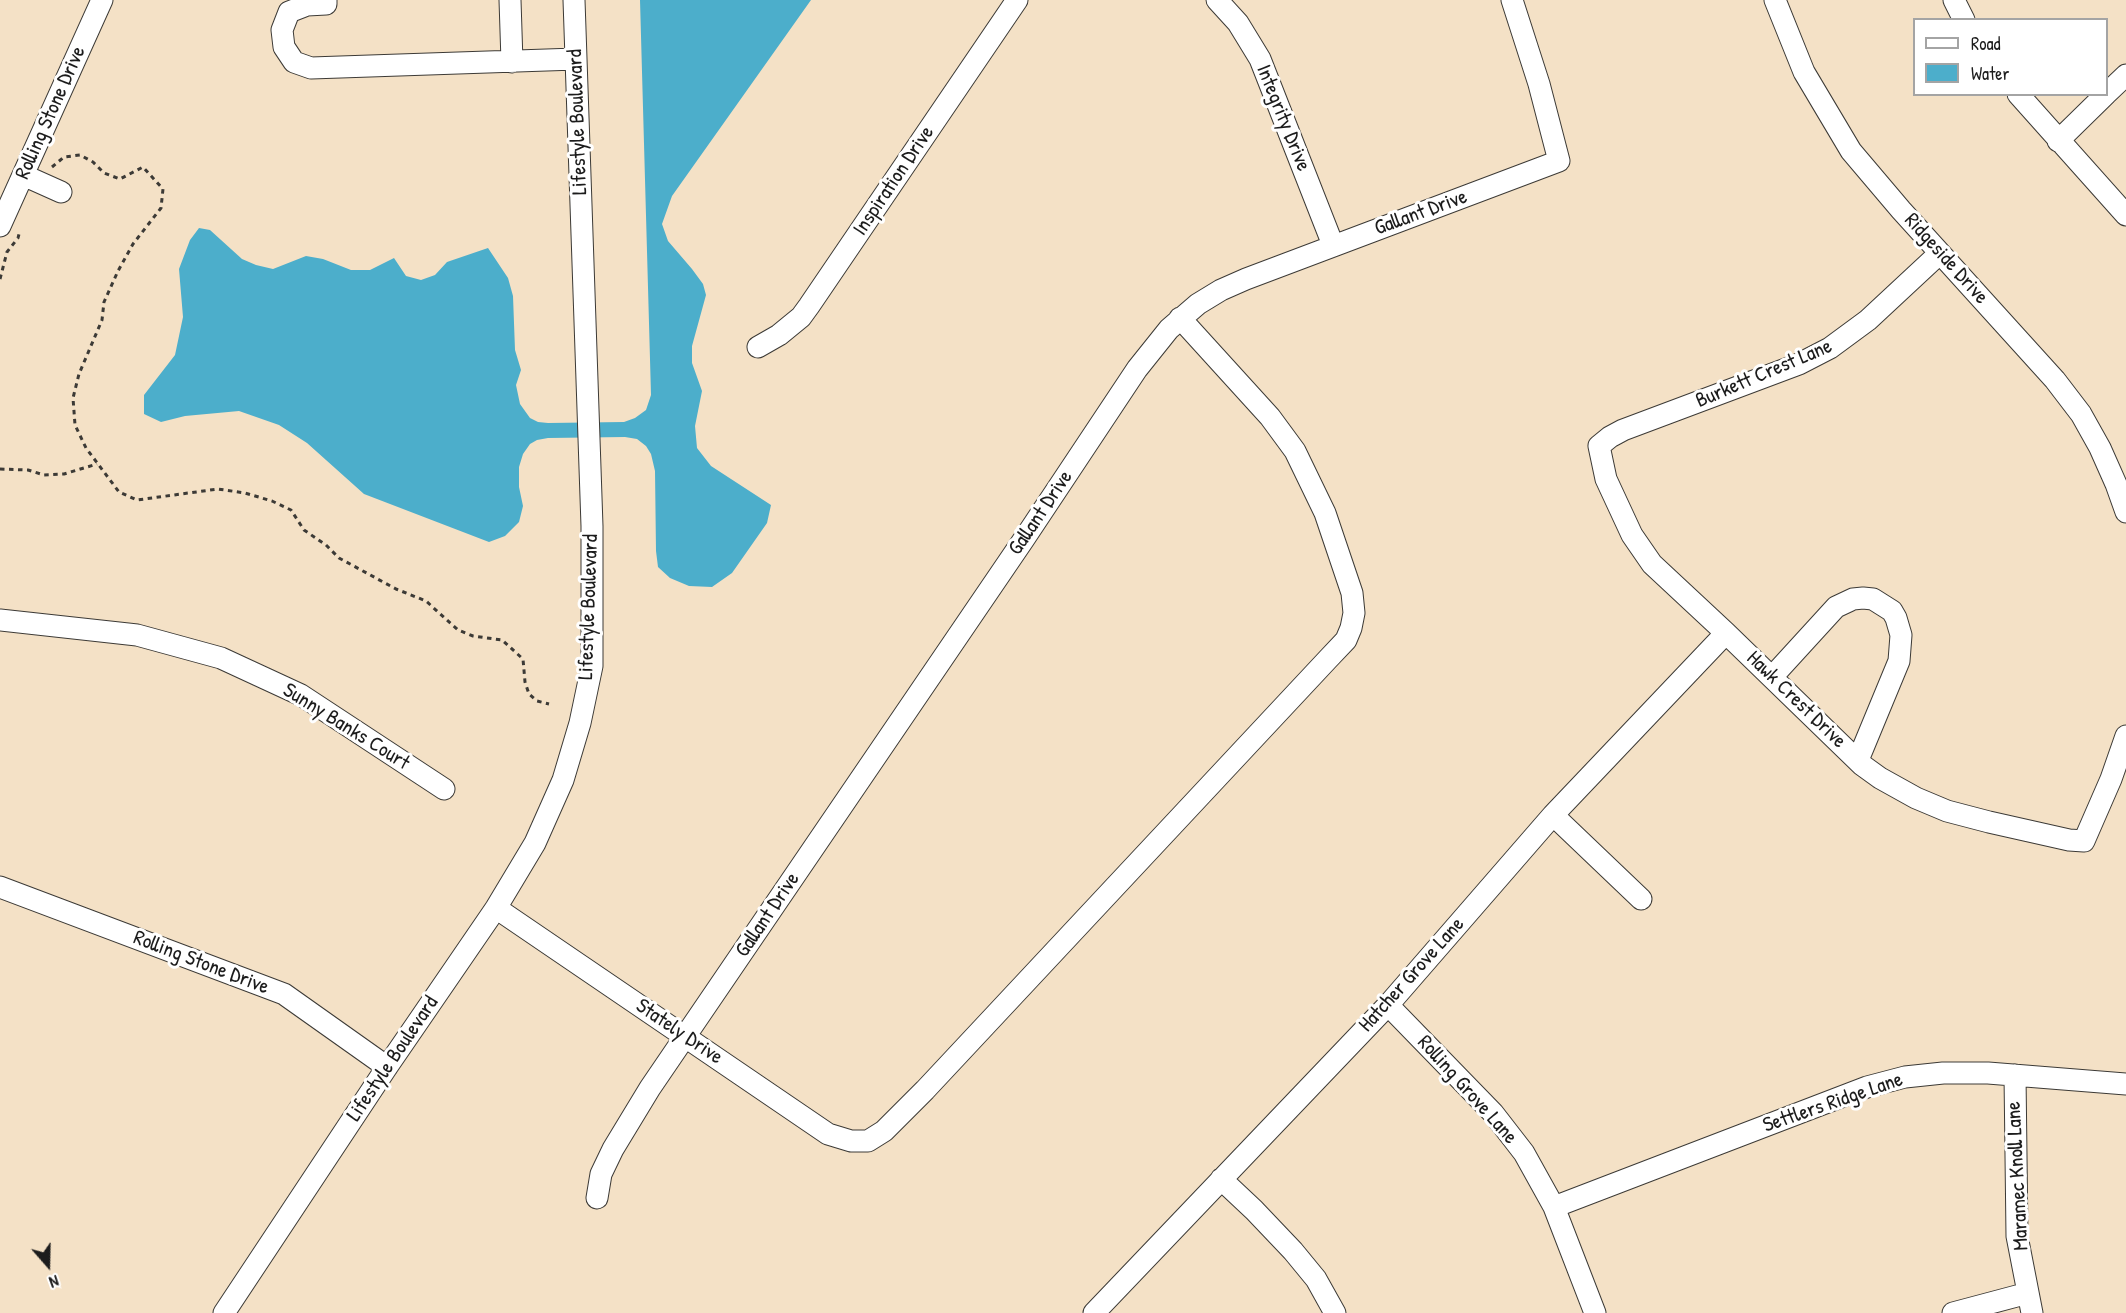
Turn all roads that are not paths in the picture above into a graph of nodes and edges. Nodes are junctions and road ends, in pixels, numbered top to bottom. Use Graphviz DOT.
graph roads {
  1 [pos="102,0"];
  2 [pos="326,0"];
  3 [pos="510,0"];
  4 [pos="574,0"];
  5 [pos="1017,0"];
  6 [pos="1216,0"];
  7 [pos="1512,0"];
  8 [pos="1775,0"];
  9 [pos="1954,0"];
  10 [pos="1963,18"];
  11 [pos="576,59"];
  12 [pos="512,62"];
  13 [pos="2126,75"];
  14 [pos="2108,92"];
  15 [pos="2020,96"];
  16 [pos="2104,96"];
  17 [pos="2058,141"];
  18 [pos="23,175"];
  19 [pos="52,188"];
  20 [pos="2126,215"];
  21 [pos="10,229"];
  22 [pos="1333,245"];
  23 [pos="1940,253"];
  24 [pos="1180,318"];
  25 [pos="758,347"];
  26 [pos="1599,446"];
  27 [pos="2126,512"];
  28 [pos="0,620"];
  29 [pos="1726,633"];
  30 [pos="1772,677"];
  31 [pos="2126,736"];
  32 [pos="1858,760"];
  33 [pos="444,789"];
  34 [pos="1553,815"];
  35 [pos="0,887"];
  36 [pos="1641,899"];
  37 [pos="496,908"];
  38 [pos="1388,1005"];
  39 [pos="685,1036"];
  40 [pos="387,1067"];
  41 [pos="2014,1075"];
  42 [pos="2126,1084"];
  43 [pos="1221,1179"];
  44 [pos="597,1198"];
  45 [pos="1554,1207"];
  46 [pos="256,1266"];
  47 [pos="2030,1303"];
  48 [pos="224,1313"];
  49 [pos="237,1313"];
  50 [pos="1094,1313"];
  51 [pos="1335,1313"];
  52 [pos="1595,1313"];
  53 [pos="1953,1313"];
  1 -- 18 [label="street, Rolling Stone Drive"];
  2 -- 12 [label="street"];
  3 -- 12 [label="street"];
  4 -- 11 [label="street, Lifestyle Boulevard"];
  5 -- 25 [label="street, Inspiration Drive"];
  6 -- 22 [label="street, Integrity Drive"];
  7 -- 22 [label="street, Gallant Drive"];
  8 -- 23 [label="street, Ridgeside Drive"];
  9 -- 10 [label="street"];
  11 -- 12 [label="street"];
  11 -- 37 [label="street, Lifestyle Boulevard"];
  13 -- 14 [label="street"];
  15 -- 17 [label="street"];
  16 -- 17 [label="street"];
  17 -- 20 [label="street"];
  18 -- 19 [label="street"];
  18 -- 21 [label="street, Rolling Stone Drive"];
  22 -- 24 [label="street, Gallant Drive"];
  23 -- 26 [label="street, Burkett Crest Lane"];
  23 -- 27 [label="street, Ridgeside Drive"];
  24 -- 39 [label="street, Gallant Drive"];
  24 -- 39 [label="street, Stately Drive"];
  26 -- 29 [label="street, Hawk Crest Drive"];
  28 -- 33 [label="street, Sunny Banks Court"];
  29 -- 30 [label="street, Hawk Crest Drive"];
  29 -- 34 [label="street, Hatcher Grove Lane"];
  30 -- 32 [label="street, Hawk Crest Drive"];
  30 -- 32 [label="street"];
  31 -- 32 [label="street, Hawk Crest Drive"];
  34 -- 36 [label="street"];
  34 -- 38 [label="street, Hatcher Grove Lane"];
  35 -- 40 [label="street, Rolling Stone Drive"];
  37 -- 39 [label="street, Stately Drive"];
  37 -- 40 [label="street, Lifestyle Boulevard"];
  38 -- 43 [label="street, Hatcher Grove Lane"];
  38 -- 45 [label="street, Rolling Grove Lane"];
  39 -- 44 [label="street, Gallant Drive"];
  40 -- 46 [label="street, Lifestyle Boulevard"];
  41 -- 42 [label="street, Settlers Ridge Lane"];
  41 -- 45 [label="street, Settlers Ridge Lane"];
  41 -- 47 [label="street, Maramec Knoll Lane"];
  43 -- 50 [label="street, Hatcher Grove Lane"];
  43 -- 51 [label="street"];
  45 -- 52 [label="street, Rolling Grove Lane"];
  46 -- 48 [label="street, Lifestyle Boulevard"];
  46 -- 49 [label="street, Lifestyle Boulevard"];
  47 -- 53 [label="street"];
}
